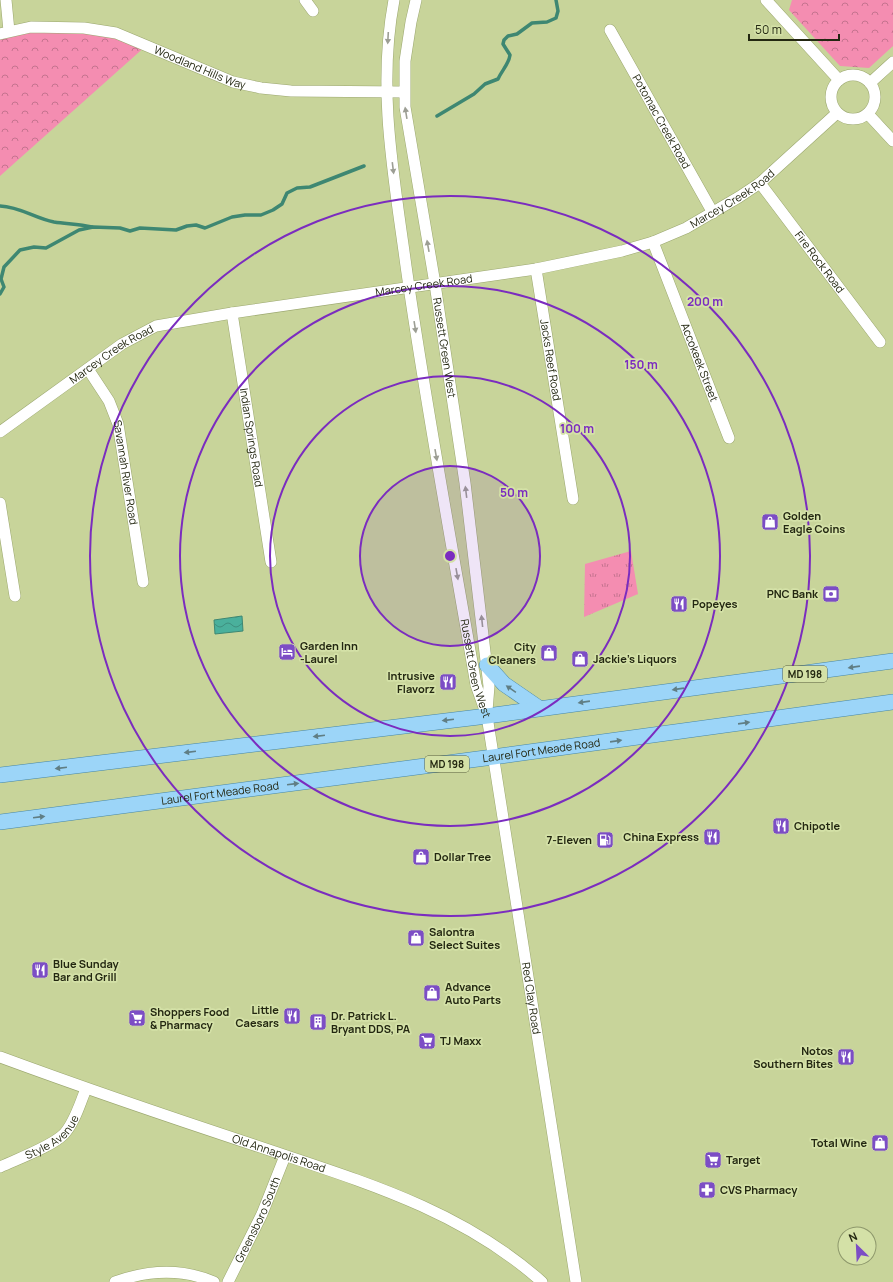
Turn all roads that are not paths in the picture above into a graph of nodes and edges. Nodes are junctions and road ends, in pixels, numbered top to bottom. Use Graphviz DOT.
graph roads {
  1 [pos="6,0"];
  2 [pos="305,0"];
  3 [pos="394,0"];
  4 [pos="416,0"];
  5 [pos="770,1"];
  6 [pos="313,11"];
  7 [pos="610,30"];
  8 [pos="5,33"];
  9 [pos="893,62"];
  10 [pos="839,80"];
  11 [pos="870,83"];
  12 [pos="386,92"];
  13 [pos="404,92"];
  14 [pos="837,113"];
  15 [pos="868,114"];
  16 [pos="893,141"];
  17 [pos="760,183"];
  18 [pos="713,212"];
  19 [pos="653,242"];
  20 [pos="536,269"];
  21 [pos="435,284"];
  22 [pos="409,288"];
  23 [pos="232,313"];
  24 [pos="880,342"];
  25 [pos="88,369"];
  26 [pos="0,432"];
  27 [pos="729,438"];
  28 [pos="572,499"];
  29 [pos="0,503"];
  30 [pos="271,562"];
  31 [pos="143,582"];
  32 [pos="15,596"];
  33 [pos="893,662"];
  34 [pos="487,665"];
  35 [pos="893,702"];
  36 [pos="539,708"];
  37 [pos="486,716"];
  38 [pos="493,757"];
  39 [pos="0,776"];
  40 [pos="0,822"];
  41 [pos="0,1057"];
  42 [pos="86,1089"];
  43 [pos="285,1156"];
  44 [pos="0,1167"];
  45 [pos="575,1276"];
  46 [pos="115,1282"];
  47 [pos="214,1282"];
  48 [pos="228,1282"];
  49 [pos="542,1282"];
  50 [pos="567,1282"];
  1 -- 8 [label="street"];
  2 -- 6 [label="street"];
  3 -- 12 [label="street, Russett Green West, one-way"];
  4 -- 13 [label="street, Russett Green West"];
  5 -- 10 [label="street"];
  7 -- 18 [label="street, Potomac Creek Road"];
  8 -- 12 [label="street, Woodland Hills Way"];
  9 -- 11 [label="street"];
  10 -- 11 [label="street"];
  10 -- 14 [label="street"];
  11 -- 15 [label="street"];
  12 -- 13 [label="street, Woodland Hills Way"];
  12 -- 22 [label="street, Russett Green West, one-way"];
  21 -- 13 [label="street, Russett Green West, one-way"];
  14 -- 15 [label="street"];
  14 -- 17 [label="street, Marcey Creek Road"];
  15 -- 16 [label="street"];
  17 -- 18 [label="street, Marcey Creek Road"];
  17 -- 24 [label="street, Fire Rock Road"];
  18 -- 19 [label="street, Marcey Creek Road"];
  19 -- 20 [label="street, Marcey Creek Road"];
  19 -- 27 [label="street, Accokeek Street"];
  20 -- 21 [label="street, Marcey Creek Road"];
  20 -- 28 [label="street, Jacks Reef Road"];
  21 -- 22 [label="street, Marcey Creek Road"];
  34 -- 21 [label="street, Russett Green West, one-way"];
  22 -- 23 [label="street, Marcey Creek Road"];
  22 -- 37 [label="street, Russett Green West, one-way"];
  23 -- 25 [label="street, Marcey Creek Road"];
  23 -- 30 [label="street, Indian Springs Road"];
  25 -- 26 [label="street, Marcey Creek Road"];
  25 -- 31 [label="street, Savannah River Road"];
  29 -- 32 [label="street"];
  33 -- 36 [label="main road, MD 198, one-way"];
  36 -- 34 [label="main road, one-way"];
  34 -- 37 [label="street, Russett Green West"];
  38 -- 35 [label="main road, Laurel Fort Meade Road / MD 198, one-way"];
  36 -- 37 [label="main road, MD 198"];
  37 -- 38 [label="street, Red Clay Road"];
  37 -- 39 [label="main road, MD 198, one-way"];
  40 -- 38 [label="main road, Laurel Fort Meade Road / MD 198, one-way"];
  38 -- 45 [label="street, Red Clay Road"];
  41 -- 42 [label="street, Old Annapolis Road"];
  42 -- 43 [label="street, Old Annapolis Road"];
  42 -- 44 [label="street, Style Avenue"];
  43 -- 48 [label="street, Greensboro South"];
  43 -- 49 [label="street, Old Annapolis Road"];
  45 -- 50 [label="street"];
  46 -- 47 [label="street"];
}
